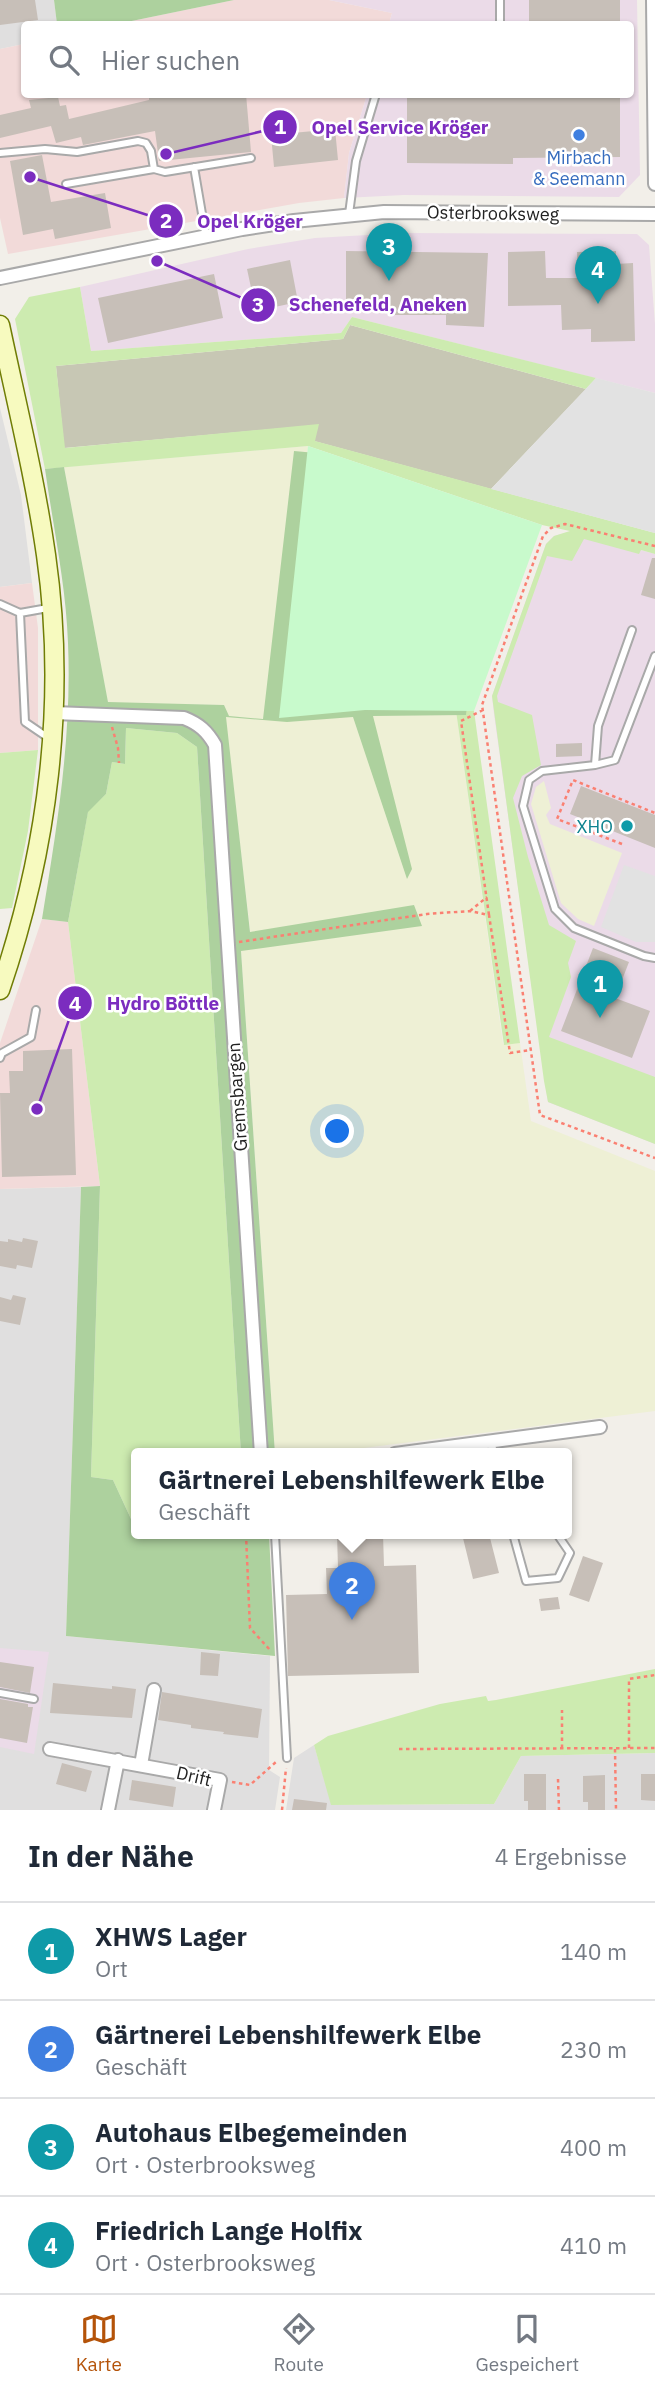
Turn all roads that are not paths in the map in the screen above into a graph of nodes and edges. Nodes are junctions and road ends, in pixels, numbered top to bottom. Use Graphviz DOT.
graph roads {
  1 [pos="500,0"];
  2 [pos="653,0"];
  3 [pos="500,21"];
  4 [pos="375,98"];
  5 [pos="0,153"];
  6 [pos="251,158"];
  7 [pos="194,167"];
  8 [pos="154,169"];
  9 [pos="66,184"];
  10 [pos="655,184"];
  11 [pos="349,214"];
  12 [pos="655,214"];
  13 [pos="206,237"];
  14 [pos="0,278"];
  15 [pos="0,325"];
  16 [pos="0,604"];
  17 [pos="51,607"];
  18 [pos="20,613"];
  19 [pos="632,630"];
  20 [pos="655,656"];
  21 [pos="54,713"];
  22 [pos="52,740"];
  23 [pos="595,765"];
  24 [pos="655,958"];
  25 [pos="0,989"];
  26 [pos="36,1010"];
  27 [pos="1,1054"];
  28 [pos="600,1427"];
  29 [pos="261,1448"];
  30 [pos="490,1448"];
  31 [pos="275,1539"];
  32 [pos="514,1539"];
  33 [pos="560,1539"];
  34 [pos="154,1690"];
  35 [pos="0,1693"];
  36 [pos="34,1699"];
  37 [pos="50,1749"];
  38 [pos="287,1758"];
  39 [pos="118,1760"];
  40 [pos="141,1765"];
  41 [pos="108,1810"];
  42 [pos="214,1810"];
  1 -- 3 [label="lane"];
  2 -- 10 [label="street"];
  4 -- 11 [label="lane"];
  5 -- 8 [label="lane"];
  6 -- 7 [label="lane"];
  7 -- 8 [label="lane"];
  7 -- 13 [label="lane"];
  8 -- 9 [label="lane"];
  11 -- 12 [label="street, Osterbrooksweg"];
  11 -- 13 [label="street, Osterbrooksweg"];
  13 -- 14 [label="street, Osterbrooksweg"];
  15 -- 17 [label="main road"];
  16 -- 18 [label="lane"];
  17 -- 18 [label="lane"];
  17 -- 21 [label="main road"];
  18 -- 22 [label="lane"];
  19 -- 23 [label="lane"];
  20 -- 23 [label="lane"];
  21 -- 22 [label="main road"];
  21 -- 29 [label="street, Gremsbargen"];
  22 -- 25 [label="main road"];
  23 -- 24 [label="lane"];
  26 -- 27 [label="lane"];
  28 -- 30 [label="street"];
  31 -- 38 [label="lane"];
  32 -- 33 [label="lane"];
  34 -- 40 [label="street"];
  35 -- 36 [label="lane"];
  37 -- 39 [label="street, Drift"];
  39 -- 40 [label="street, Drift"];
  39 -- 41 [label="street"];
  40 -- 42 [label="street, Drift"];
}
